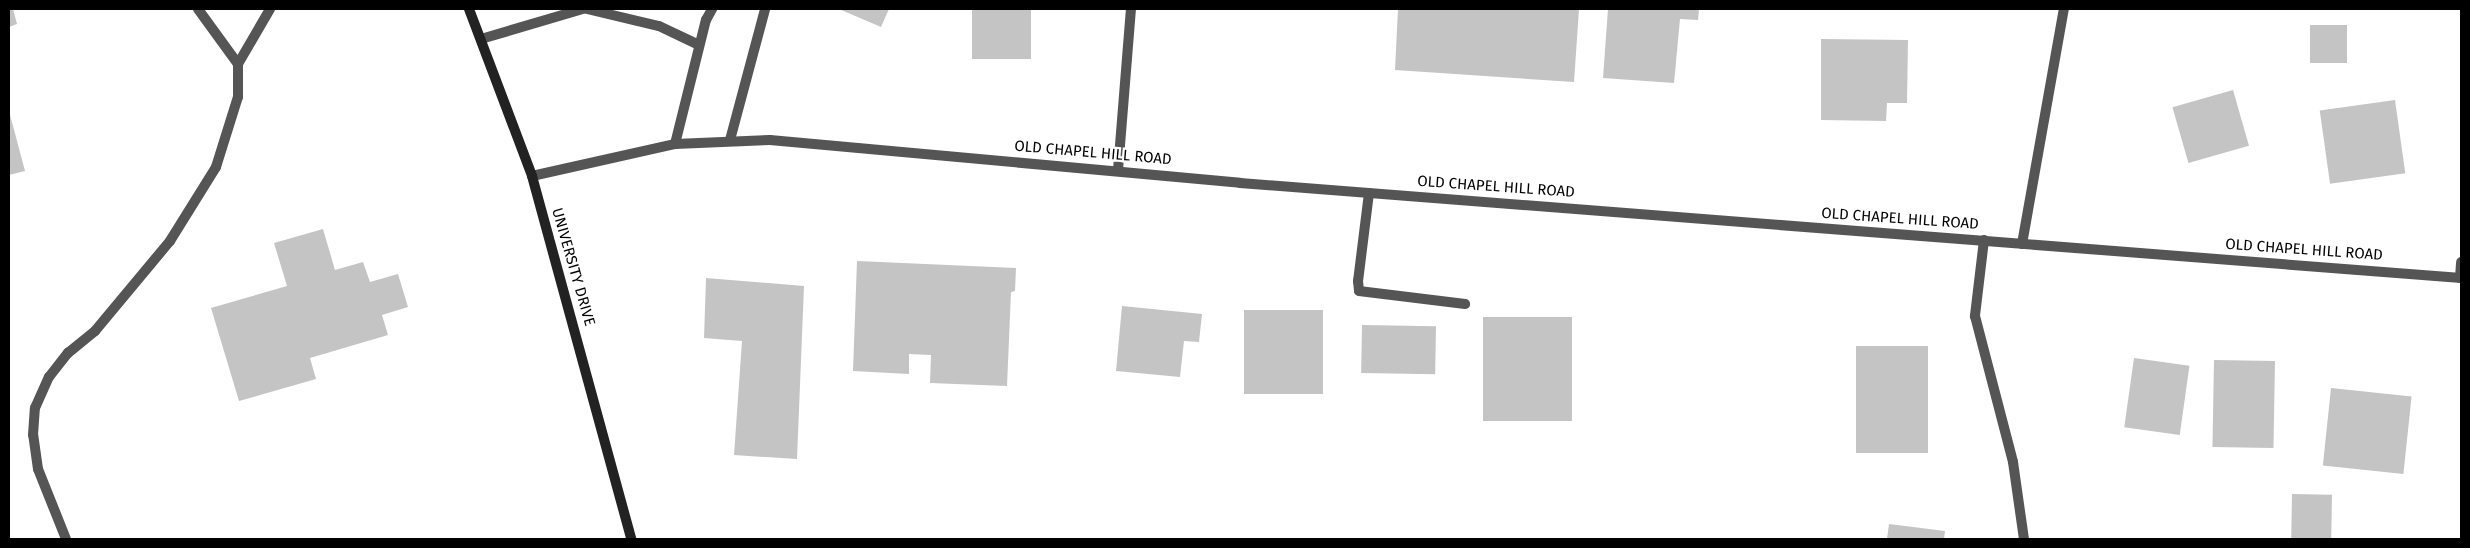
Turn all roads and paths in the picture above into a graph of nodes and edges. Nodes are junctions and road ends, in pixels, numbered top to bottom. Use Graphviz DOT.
graph roads {
  1 [pos="198,9"];
  2 [pos="270,9"];
  3 [pos="469,9"];
  4 [pos="583,9"];
  5 [pos="587,9"];
  6 [pos="712,9"];
  7 [pos="765,9"];
  8 [pos="1131,9"];
  9 [pos="2064,9"];
  10 [pos="481,39"];
  11 [pos="699,45"];
  12 [pos="238,64"];
  13 [pos="730,140"];
  14 [pos="675,144"];
  15 [pos="1118,170"];
  16 [pos="532,176"];
  17 [pos="1369,193"];
  18 [pos="1984,240"];
  19 [pos="2022,244"];
  20 [pos="2461,262"];
  21 [pos="2460,278"];
  22 [pos="1465,304"];
  23 [pos="66,539"];
  24 [pos="631,539"];
  25 [pos="2024,539"];
  1 -- 12 [label="street"];
  2 -- 12 [label="street"];
  3 -- 10 [label="main road, UNIVERSITY DRIVE"];
  4 -- 10 [label="street"];
  5 -- 11 [label="street"];
  6 -- 11 [label="street"];
  7 -- 13 [label="street"];
  8 -- 15 [label="street"];
  9 -- 19 [label="street"];
  10 -- 16 [label="main road, UNIVERSITY DRIVE"];
  11 -- 14 [label="street"];
  12 -- 23 [label="street"];
  13 -- 14 [label="street, OLD CHAPEL HILL ROAD"];
  13 -- 15 [label="street, OLD CHAPEL HILL ROAD"];
  14 -- 16 [label="street, OLD CHAPEL HILL ROAD"];
  15 -- 17 [label="street, OLD CHAPEL HILL ROAD"];
  16 -- 24 [label="main road, UNIVERSITY DRIVE"];
  17 -- 18 [label="street, OLD CHAPEL HILL ROAD"];
  17 -- 22 [label="street"];
  18 -- 19 [label="street, OLD CHAPEL HILL ROAD"];
  18 -- 25 [label="street"];
  19 -- 21 [label="street, OLD CHAPEL HILL ROAD"];
  20 -- 21 [label="street"];
}
